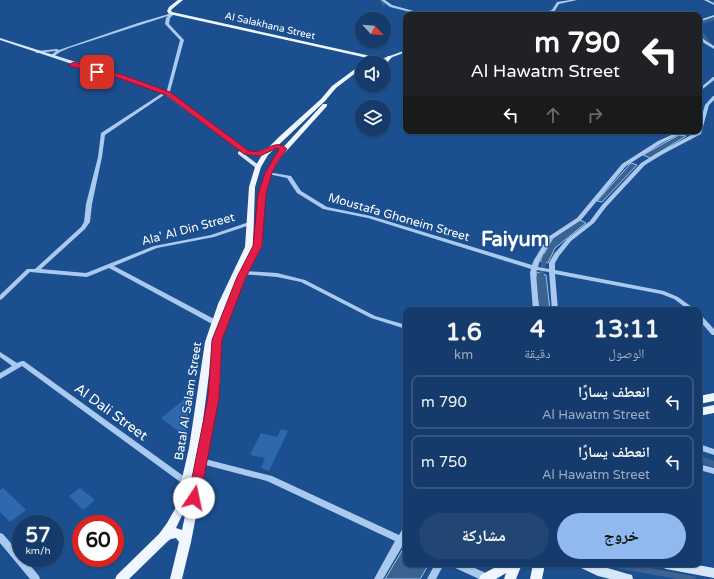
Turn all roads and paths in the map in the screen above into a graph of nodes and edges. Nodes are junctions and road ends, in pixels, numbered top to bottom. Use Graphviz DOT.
graph roads {
  1 [pos="181,0"];
  2 [pos="383,0"];
  3 [pos="575,0"];
  4 [pos="706,0"];
  5 [pos="714,4"];
  6 [pos="174,5"];
  7 [pos="414,12"];
  8 [pos="549,12"];
  9 [pos="172,14"];
  10 [pos="714,16"];
  11 [pos="188,17"];
  12 [pos="702,20"];
  13 [pos="702,38"];
  14 [pos="0,40"];
  15 [pos="12,45"];
  16 [pos="714,48"];
  17 [pos="65,49"];
  18 [pos="37,52"];
  19 [pos="403,52"];
  20 [pos="349,53"];
  21 [pos="52,56"];
  22 [pos="355,56"];
  23 [pos="358,56"];
  24 [pos="391,58"];
  25 [pos="72,64"];
  26 [pos="355,73"];
  27 [pos="713,80"];
  28 [pos="702,89"];
  29 [pos="165,94"];
  30 [pos="714,97"];
  31 [pos="326,101"];
  32 [pos="193,114"];
  33 [pos="702,122"];
  34 [pos="677,134"];
  35 [pos="697,134"];
  36 [pos="278,141"];
  37 [pos="286,147"];
  38 [pos="271,148"];
  39 [pos="639,156"];
  40 [pos="649,160"];
  41 [pos="631,161"];
  42 [pos="643,164"];
  43 [pos="258,167"];
  44 [pos="268,173"];
  45 [pos="592,204"];
  46 [pos="604,206"];
  47 [pos="579,219"];
  48 [pos="251,222"];
  49 [pos="592,222"];
  50 [pos="255,234"];
  51 [pos="109,266"];
  52 [pos="534,268"];
  53 [pos="37,270"];
  54 [pos="552,271"];
  55 [pos="244,272"];
  56 [pos="0,298"];
  57 [pos="226,307"];
  58 [pos="536,307"];
  59 [pos="554,307"];
  60 [pos="689,307"];
  61 [pos="702,319"];
  62 [pos="216,323"];
  63 [pos="403,326"];
  64 [pos="714,333"];
  65 [pos="0,354"];
  66 [pos="19,364"];
  67 [pos="0,376"];
  68 [pos="215,386"];
  69 [pos="202,391"];
  70 [pos="714,397"];
  71 [pos="214,398"];
  72 [pos="702,399"];
  73 [pos="201,403"];
  74 [pos="714,409"];
  75 [pos="702,411"];
  76 [pos="702,448"];
  77 [pos="714,452"];
  78 [pos="201,461"];
  79 [pos="702,468"];
  80 [pos="714,471"];
  81 [pos="186,482"];
  82 [pos="180,509"];
  83 [pos="191,510"];
  84 [pos="0,538"];
  85 [pos="162,538"];
  86 [pos="403,541"];
  87 [pos="185,542"];
  88 [pos="438,567"];
  89 [pos="462,567"];
  90 [pos="506,567"];
  91 [pos="515,567"];
  92 [pos="589,567"];
  93 [pos="682,567"];
  94 [pos="714,573"];
  95 [pos="486,578"];
  96 [pos="36,579"];
  97 [pos="121,579"];
  98 [pos="176,579"];
  99 [pos="378,579"];
  100 [pos="431,579"];
  101 [pos="510,579"];
  102 [pos="628,579"];
  1 -- 6 [label="main road"];
  2 -- 7 [label="street"];
  3 -- 8 [label="street"];
  4 -- 5 [label="street"];
  6 -- 9 [label="main road"];
  6 -- 11 [label="main road"];
  9 -- 11 [label="main road, Al Salakhana Street"];
  9 -- 17 [label="street"];
  9 -- 29 [label="street"];
  10 -- 12 [label="street"];
  11 -- 20 [label="main road, Al Salakhana Street"];
  13 -- 16 [label="street"];
  14 -- 15 [label="main road"];
  15 -- 18 [label="main road"];
  15 -- 25 [label="main road"];
  17 -- 18 [label="street"];
  17 -- 21 [label="street"];
  18 -- 21 [label="main road"];
  19 -- 24 [label="main road"];
  20 -- 22 [label="main road, Batal Al Salam Street"];
  20 -- 23 [label="main road"];
  21 -- 25 [label="main road"];
  25 -- 29 [label="main road"];
  26 -- 31 [label="main road, Batal Al Salam Street"];
  27 -- 28 [label="street"];
  29 -- 32 [label="main road"];
  29 -- 53 [label="street"];
  30 -- 33 [label="street"];
  31 -- 36 [label="main road, Batal Al Salam Street"];
  31 -- 37 [label="main road, Batal Al Salam Street"];
  32 -- 38 [label="main road"];
  32 -- 43 [label="main road"];
  34 -- 39 [label="street"];
  35 -- 40 [label="street"];
  36 -- 37 [label="main road"];
  36 -- 38 [label="main road, Batal Al Salam Street"];
  37 -- 38 [label="main road"];
  37 -- 44 [label="main road, Batal Al Salam Street"];
  38 -- 43 [label="main road, Batal Al Salam Street"];
  39 -- 40 [label="street"];
  39 -- 41 [label="street"];
  40 -- 42 [label="street"];
  41 -- 42 [label="street"];
  41 -- 45 [label="street"];
  42 -- 46 [label="street"];
  43 -- 48 [label="main road, Batal Al Salam Street"];
  44 -- 50 [label="main road, Batal Al Salam Street"];
  44 -- 52 [label="street, Moustafa Ghoneim Street"];
  45 -- 46 [label="street"];
  45 -- 47 [label="street"];
  46 -- 49 [label="street"];
  47 -- 49 [label="street"];
  47 -- 52 [label="street"];
  48 -- 50 [label="main road, Batal Al Salam Street"];
  48 -- 51 [label="street, Ala' Al Din Street"];
  49 -- 54 [label="street"];
  50 -- 55 [label="main road, Batal Al Salam Street"];
  50 -- 57 [label="main road, Batal Al Salam Street"];
  51 -- 53 [label="street, Ala' Al Din Street"];
  51 -- 62 [label="street"];
  52 -- 54 [label="street, Moustafa Ghoneim Street"];
  52 -- 58 [label="street"];
  53 -- 56 [label="street"];
  54 -- 59 [label="street"];
  54 -- 60 [label="street"];
  55 -- 57 [label="main road, Batal Al Salam Street"];
  55 -- 63 [label="street"];
  57 -- 62 [label="main road, Batal Al Salam Street"];
  57 -- 68 [label="main road, Batal Al Salam Street"];
  61 -- 64 [label="street"];
  62 -- 69 [label="main road, Batal Al Salam Street"];
  65 -- 66 [label="street, Al Dali Street"];
  66 -- 67 [label="street"];
  66 -- 81 [label="street, Al Dali Street"];
  68 -- 69 [label="main road"];
  68 -- 71 [label="main road, Batal Al Salam Street"];
  69 -- 73 [label="main road, Batal Al Salam Street"];
  70 -- 72 [label="main road"];
  71 -- 73 [label="main road"];
  71 -- 78 [label="main road, Batal Al Salam Street"];
  73 -- 81 [label="main road, Batal Al Salam Street"];
  74 -- 75 [label="main road"];
  76 -- 77 [label="street"];
  78 -- 83 [label="main road, Batal Al Salam Street"];
  78 -- 86 [label="street"];
  79 -- 80 [label="street"];
  81 -- 82 [label="main road, Batal Al Salam Street"];
  82 -- 83 [label="main road"];
  82 -- 85 [label="main road, Batal Al Salam Street"];
  83 -- 87 [label="main road, Batal Al Salam Street"];
  84 -- 96 [label="street"];
  85 -- 87 [label="main road"];
  85 -- 97 [label="main road, Batal Al Salam Street"];
  86 -- 99 [label="street"];
  87 -- 98 [label="main road, Batal Al Salam Street"];
  88 -- 100 [label="street"];
  89 -- 95 [label="street"];
  90 -- 95 [label="main road"];
  91 -- 101 [label="main road"];
  92 -- 102 [label="main road"];
  93 -- 94 [label="main road"];
}
